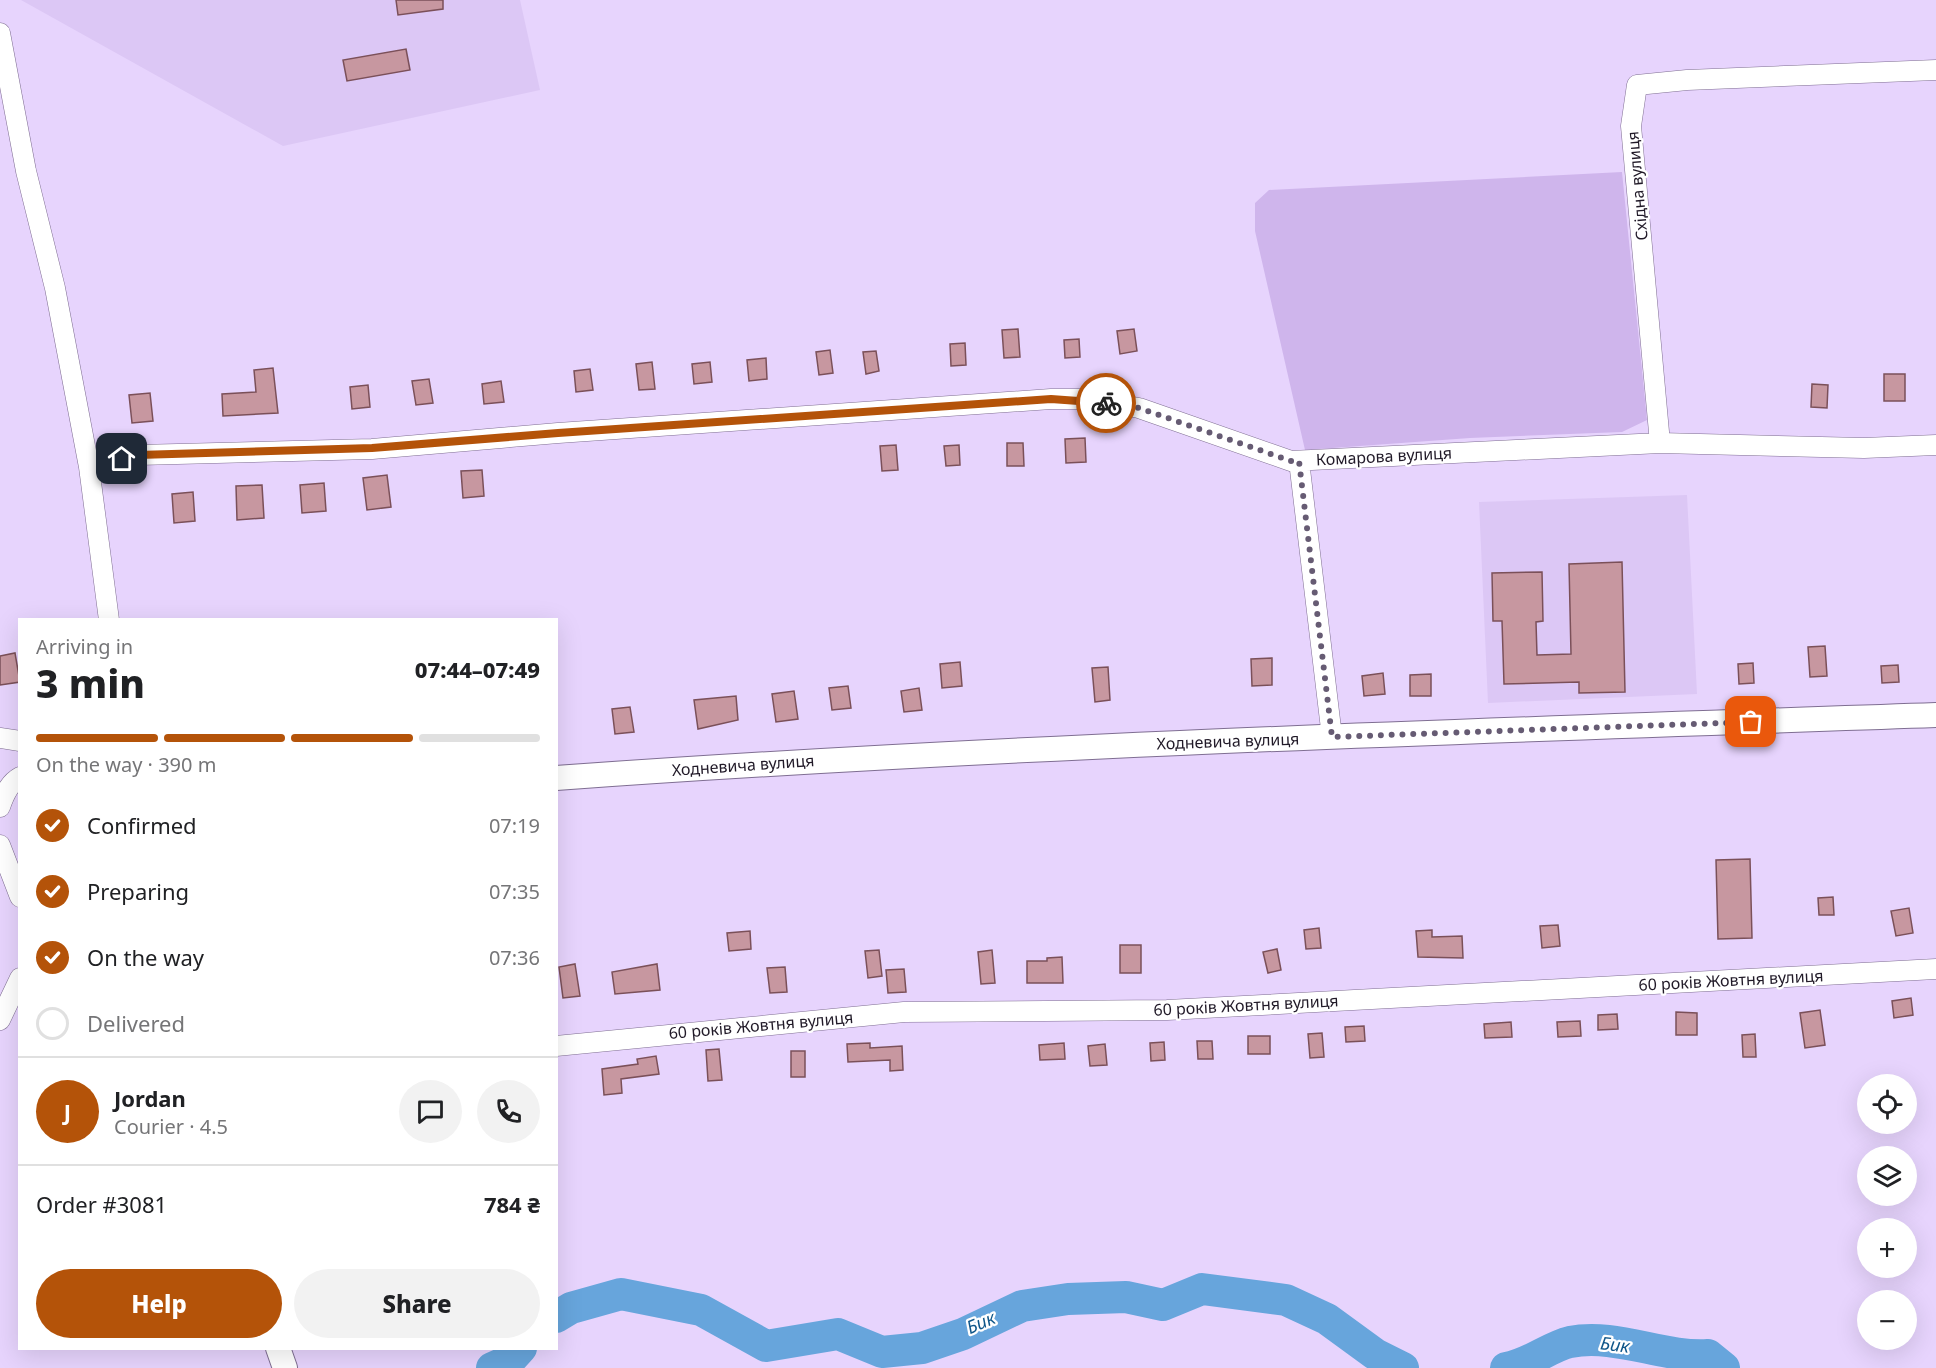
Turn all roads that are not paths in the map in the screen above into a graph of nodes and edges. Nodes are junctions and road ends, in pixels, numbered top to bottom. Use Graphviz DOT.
graph roads {
  1 [pos="0,33"];
  2 [pos="1936,70"];
  3 [pos="1660,443"];
  4 [pos="1936,445"];
  5 [pos="1299,461"];
  6 [pos="89,467"];
  7 [pos="109,618"];
  8 [pos="1936,716"];
  9 [pos="1332,737"];
  10 [pos="0,738"];
  11 [pos="18,741"];
  12 [pos="18,778"];
  13 [pos="558,778"];
  14 [pos="0,807"];
  15 [pos="0,845"];
  16 [pos="18,892"];
  17 [pos="1936,969"];
  18 [pos="18,982"];
  19 [pos="0,1020"];
  20 [pos="558,1046"];
  21 [pos="279,1350"];
  22 [pos="285,1368"];
  1 -- 6 [label="street"];
  2 -- 3 [label="street, Східна вулиця"];
  3 -- 4 [label="street, Комарова вулиця"];
  3 -- 5 [label="street, Комарова вулиця"];
  5 -- 6 [label="street, Комарова вулиця"];
  5 -- 9 [label="street"];
  6 -- 7 [label="street"];
  8 -- 9 [label="main road, Ходневича вулиця"];
  9 -- 13 [label="main road, Ходневича вулиця"];
  10 -- 11 [label="street"];
  12 -- 14 [label="street"];
  15 -- 16 [label="street"];
  17 -- 20 [label="street, 60 років Жовтня вулиця"];
  18 -- 19 [label="street"];
  21 -- 22 [label="main road"];
}
